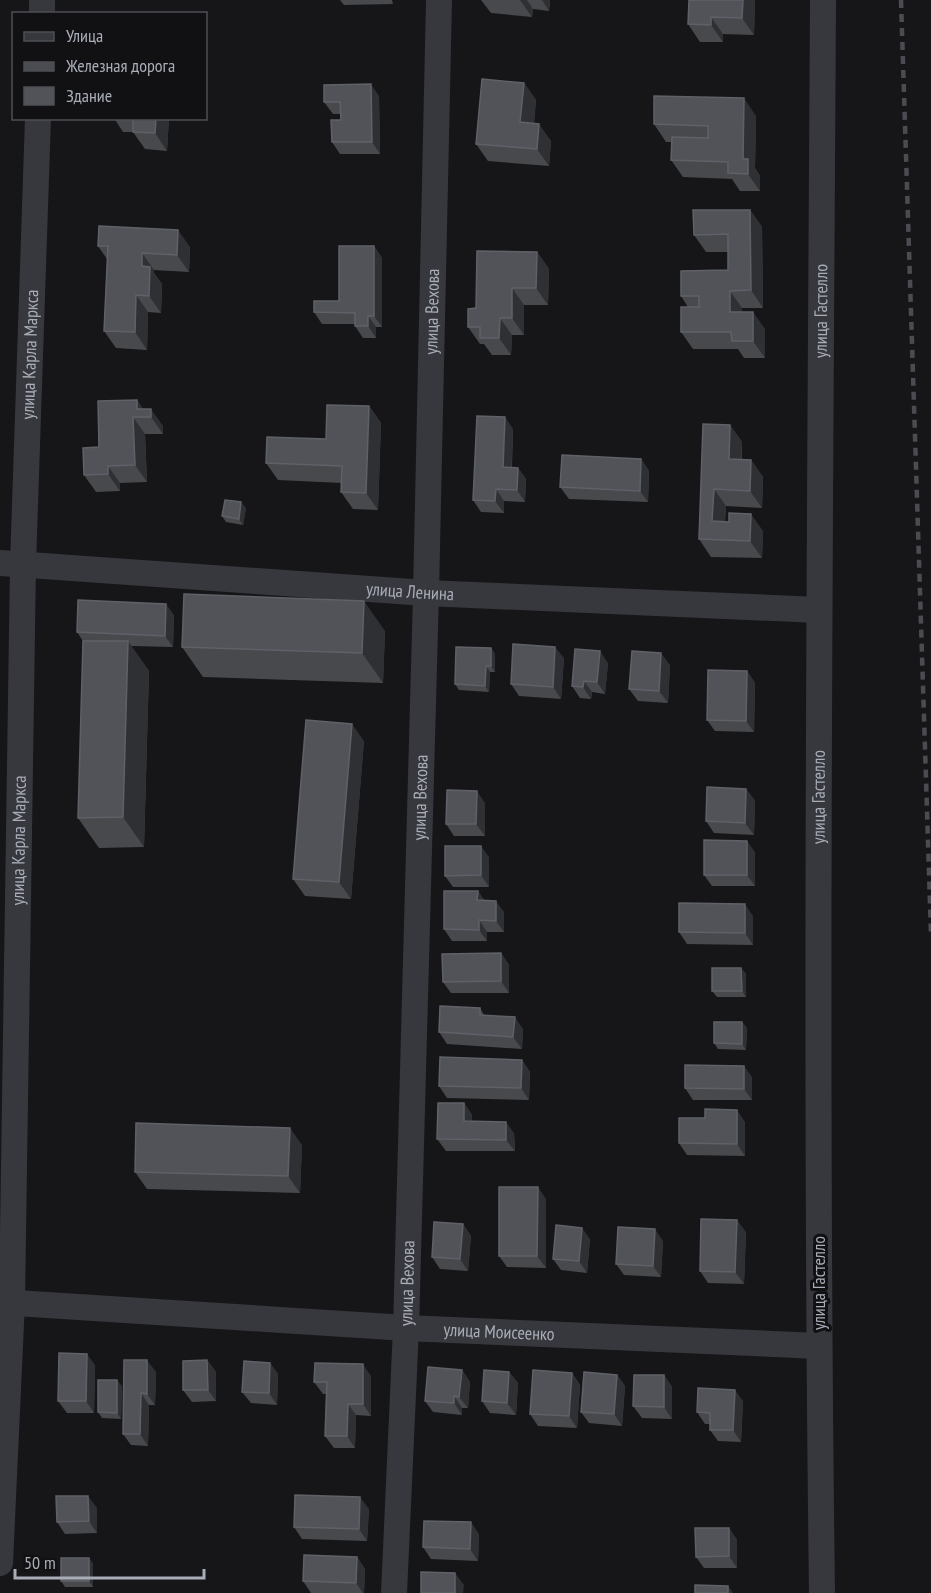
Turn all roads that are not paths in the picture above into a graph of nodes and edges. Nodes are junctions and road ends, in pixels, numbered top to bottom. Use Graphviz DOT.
graph roads {
  1 [pos="439,0"];
  2 [pos="823,0"];
  3 [pos="38,120"];
  4 [pos="12,564"];
  5 [pos="426,593"];
  6 [pos="819,610"];
  7 [pos="6,1302"];
  8 [pos="406,1328"];
  9 [pos="819,1346"];
  10 [pos="0,1563"];
  11 [pos="394,1593"];
  12 [pos="822,1593"];
  1 -- 5 [label="street, улица Вехова"];
  2 -- 6 [label="street, улица Гастелло"];
  3 -- 4 [label="street, улица Карла Маркса"];
  4 -- 5 [label="street, улица Ленина"];
  4 -- 7 [label="street, улица Карла Маркса"];
  5 -- 6 [label="street, улица Ленина"];
  5 -- 8 [label="street, улица Вехова"];
  6 -- 9 [label="street, улица Гастелло"];
  7 -- 8 [label="street, улица Моисеенко"];
  7 -- 10 [label="street, улица Карла Маркса"];
  8 -- 9 [label="street, улица Моисеенко"];
  8 -- 11 [label="street, улица Вехова"];
  9 -- 12 [label="street, улица Гастелло"];
}
